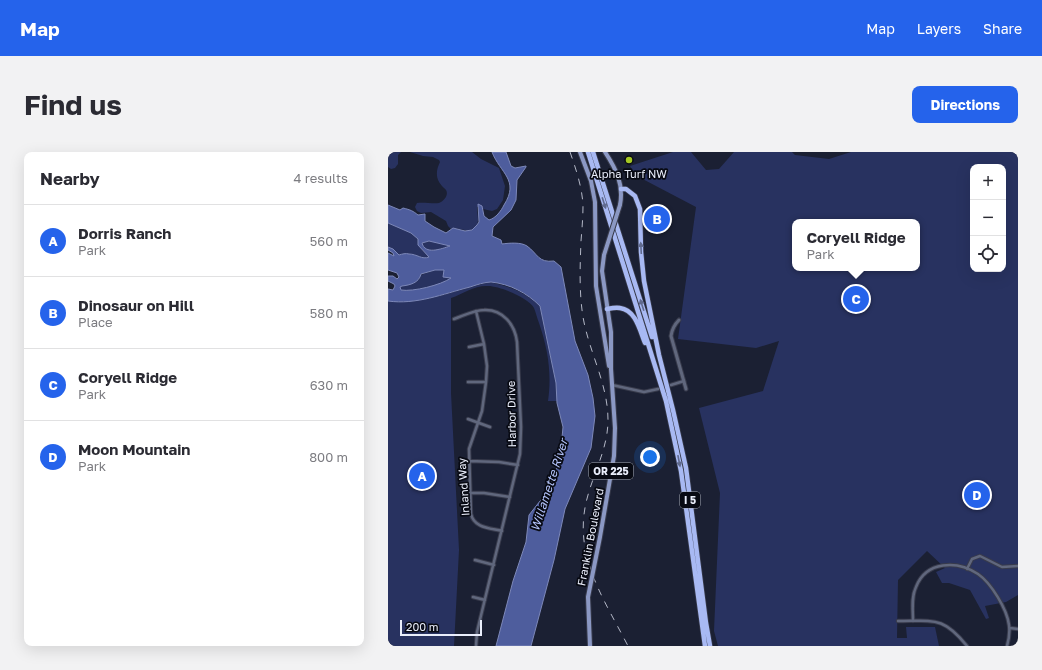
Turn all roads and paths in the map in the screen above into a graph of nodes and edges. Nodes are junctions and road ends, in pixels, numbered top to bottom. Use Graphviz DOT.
graph roads {
  1 [pos="580,152"];
  2 [pos="588,152"];
  3 [pos="593,152"];
  4 [pos="607,152"];
  5 [pos="621,189"];
  6 [pos="599,305"];
  7 [pos="608,309"];
  8 [pos="476,311"];
  9 [pos="454,319"];
  10 [pos="679,320"];
  11 [pos="484,344"];
  12 [pos="469,348"];
  13 [pos="659,355"];
  14 [pos="684,381"];
  15 [pos="468,382"];
  16 [pos="486,382"];
  17 [pos="660,382"];
  18 [pos="612,385"];
  19 [pos="671,385"];
  20 [pos="658,389"];
  21 [pos="686,389"];
  22 [pos="468,419"];
  23 [pos="478,423"];
  24 [pos="490,427"];
  25 [pos="469,461"];
  26 [pos="518,465"];
  27 [pos="470,493"];
  28 [pos="510,497"];
  29 [pos="502,531"];
  30 [pos="475,560"];
  31 [pos="494,565"];
  32 [pos="1018,566"];
  33 [pos="967,569"];
  34 [pos="473,597"];
  35 [pos="485,600"];
  36 [pos="898,621"];
  37 [pos="913,621"];
  38 [pos="1010,628"];
  39 [pos="1018,628"];
  40 [pos="476,646"];
  41 [pos="590,646"];
  42 [pos="705,646"];
  43 [pos="710,646"];
  44 [pos="967,646"];
  45 [pos="1007,646"];
  1 -- 6 [label="main road, Franklin Boulevard"];
  2 -- 17 [label="highway, I 5, one-way"];
  13 -- 3 [label="highway, I 5, one-way"];
  4 -- 5 [label="main road, OR 225"];
  5 -- 7 [label="main road, OR 225, bridge"];
  13 -- 5 [label="highway, one-way"];
  6 -- 7 [label="main road"];
  6 -- 18 [label="main road, Franklin Boulevard"];
  7 -- 17 [label="highway"];
  7 -- 18 [label="main road, Franklin Boulevard / OR 225"];
  8 -- 9 [label="street, Harbor Drive"];
  8 -- 11 [label="street, Inland Way"];
  8 -- 26 [label="street, Harbor Drive"];
  10 -- 14 [label="street"];
  11 -- 12 [label="street"];
  11 -- 16 [label="street, Inland Way"];
  13 -- 43 [label="highway, I 5"];
  14 -- 19 [label="street"];
  14 -- 21 [label="street"];
  15 -- 16 [label="street"];
  16 -- 23 [label="street, Inland Way"];
  17 -- 42 [label="highway, I 5, one-way"];
  18 -- 20 [label="street"];
  18 -- 41 [label="main road, Franklin Boulevard / OR 225, bridge"];
  22 -- 23 [label="street"];
  23 -- 24 [label="street"];
  23 -- 25 [label="street, Inland Way"];
  25 -- 26 [label="street"];
  25 -- 27 [label="street, Inland Way"];
  26 -- 28 [label="street, Harbor Drive"];
  27 -- 28 [label="street"];
  27 -- 29 [label="street, Inland Way"];
  28 -- 29 [label="street, Harbor Drive"];
  29 -- 31 [label="street, Harbor Drive"];
  30 -- 31 [label="street"];
  31 -- 35 [label="street, Harbor Drive"];
  32 -- 33 [label="street"];
  33 -- 37 [label="street"];
  33 -- 38 [label="street"];
  34 -- 35 [label="street"];
  35 -- 40 [label="street, Harbor Drive"];
  36 -- 37 [label="street"];
  37 -- 44 [label="street"];
  38 -- 39 [label="street"];
  38 -- 45 [label="street"];
}
